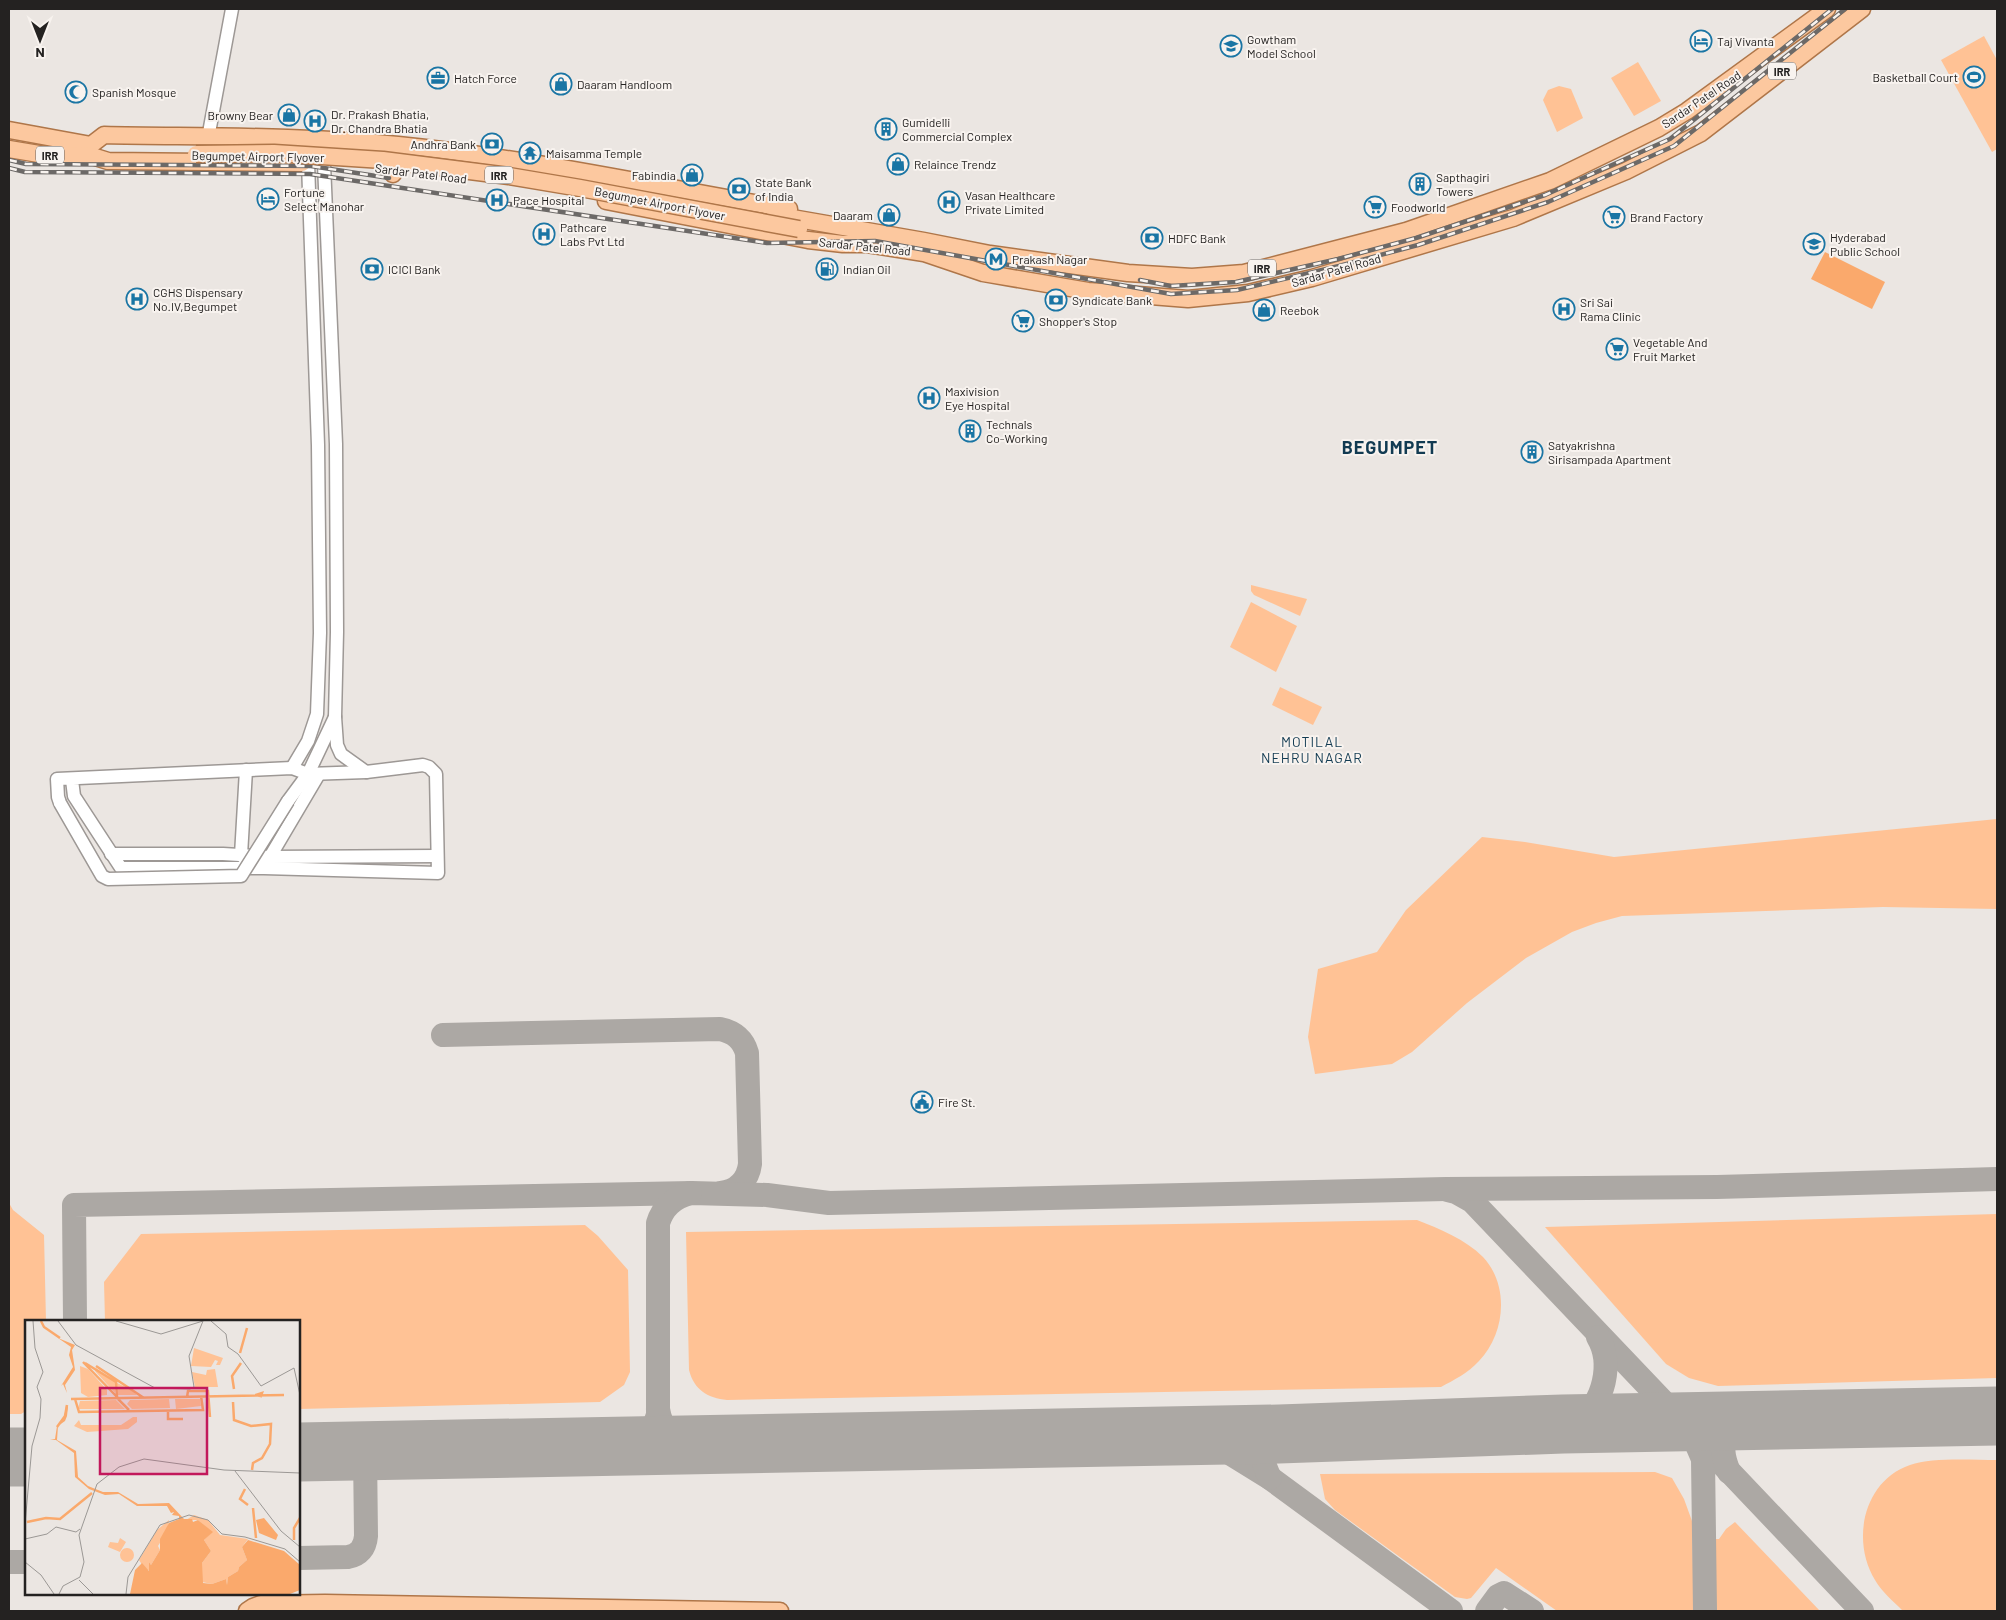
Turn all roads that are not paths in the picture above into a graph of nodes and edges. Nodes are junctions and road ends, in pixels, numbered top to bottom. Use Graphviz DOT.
graph roads {
  1 [pos="232,9"];
  2 [pos="1827,9"];
  3 [pos="1862,9"];
  4 [pos="9,130"];
  5 [pos="208,138"];
  6 [pos="313,140"];
  7 [pos="398,145"];
  8 [pos="9,150"];
  9 [pos="91,150"];
  10 [pos="275,164"];
  11 [pos="316,166"];
  12 [pos="394,171"];
  13 [pos="804,223"];
  14 [pos="867,244"];
  15 [pos="311,251"];
  16 [pos="328,251"];
  17 [pos="336,444"];
  18 [pos="318,445"];
  19 [pos="320,632"];
  20 [pos="337,632"];
  21 [pos="318,700"];
  22 [pos="335,700"];
  23 [pos="334,717"];
  24 [pos="292,768"];
  25 [pos="246,770"];
  26 [pos="366,772"];
  27 [pos="314,774"];
  28 [pos="72,780"];
  29 [pos="111,854"];
  30 [pos="241,855"];
  31 [pos="437,856"];
  32 [pos="270,857"];
  33 [pos="247,1611"];
  34 [pos="780,1611"];
  1 -- 5 [label="street"];
  2 -- 13 [label="main road, Sardar Patel Road / IRR"];
  3 -- 14 [label="main road, Sardar Patel Road / IRR"];
  4 -- 9 [label="main road, Sardar Patel Road / IRR"];
  5 -- 6 [label="main road, Sardar Patel Road / IRR"];
  5 -- 9 [label="main road, Sardar Patel Road / IRR"];
  6 -- 7 [label="main road, Sardar Patel Road / IRR"];
  6 -- 10 [label="main road"];
  7 -- 12 [label="main road"];
  7 -- 13 [label="main road, Sardar Patel Road / IRR"];
  8 -- 9 [label="main road, Sardar Patel Road / IRR"];
  9 -- 10 [label="main road, Sardar Patel Road / IRR"];
  9 -- 13 [label="main road, Begumpet Airport Flyover / IRR, bridge"];
  10 -- 11 [label="main road, Sardar Patel Road / IRR"];
  11 -- 12 [label="main road, Sardar Patel Road / IRR"];
  11 -- 15 [label="street"];
  11 -- 16 [label="street"];
  12 -- 14 [label="main road, Sardar Patel Road / IRR"];
  13 -- 14 [label="main road, Begumpet Airport Flyover / IRR"];
  15 -- 16 [label="street"];
  15 -- 18 [label="street"];
  16 -- 17 [label="street"];
  17 -- 18 [label="street"];
  17 -- 20 [label="street"];
  18 -- 19 [label="street"];
  19 -- 20 [label="street"];
  19 -- 21 [label="street"];
  20 -- 22 [label="street"];
  21 -- 22 [label="street"];
  21 -- 24 [label="street"];
  22 -- 23 [label="street"];
  23 -- 26 [label="street"];
  23 -- 27 [label="street"];
  24 -- 25 [label="street"];
  24 -- 27 [label="street"];
  25 -- 28 [label="street"];
  25 -- 30 [label="street"];
  26 -- 27 [label="street"];
  26 -- 31 [label="street"];
  27 -- 28 [label="street, bridge"];
  27 -- 32 [label="street"];
  28 -- 29 [label="street"];
  29 -- 30 [label="street"];
  29 -- 31 [label="street"];
  30 -- 32 [label="street"];
  31 -- 32 [label="street"];
  33 -- 34 [label="main road"];
}
